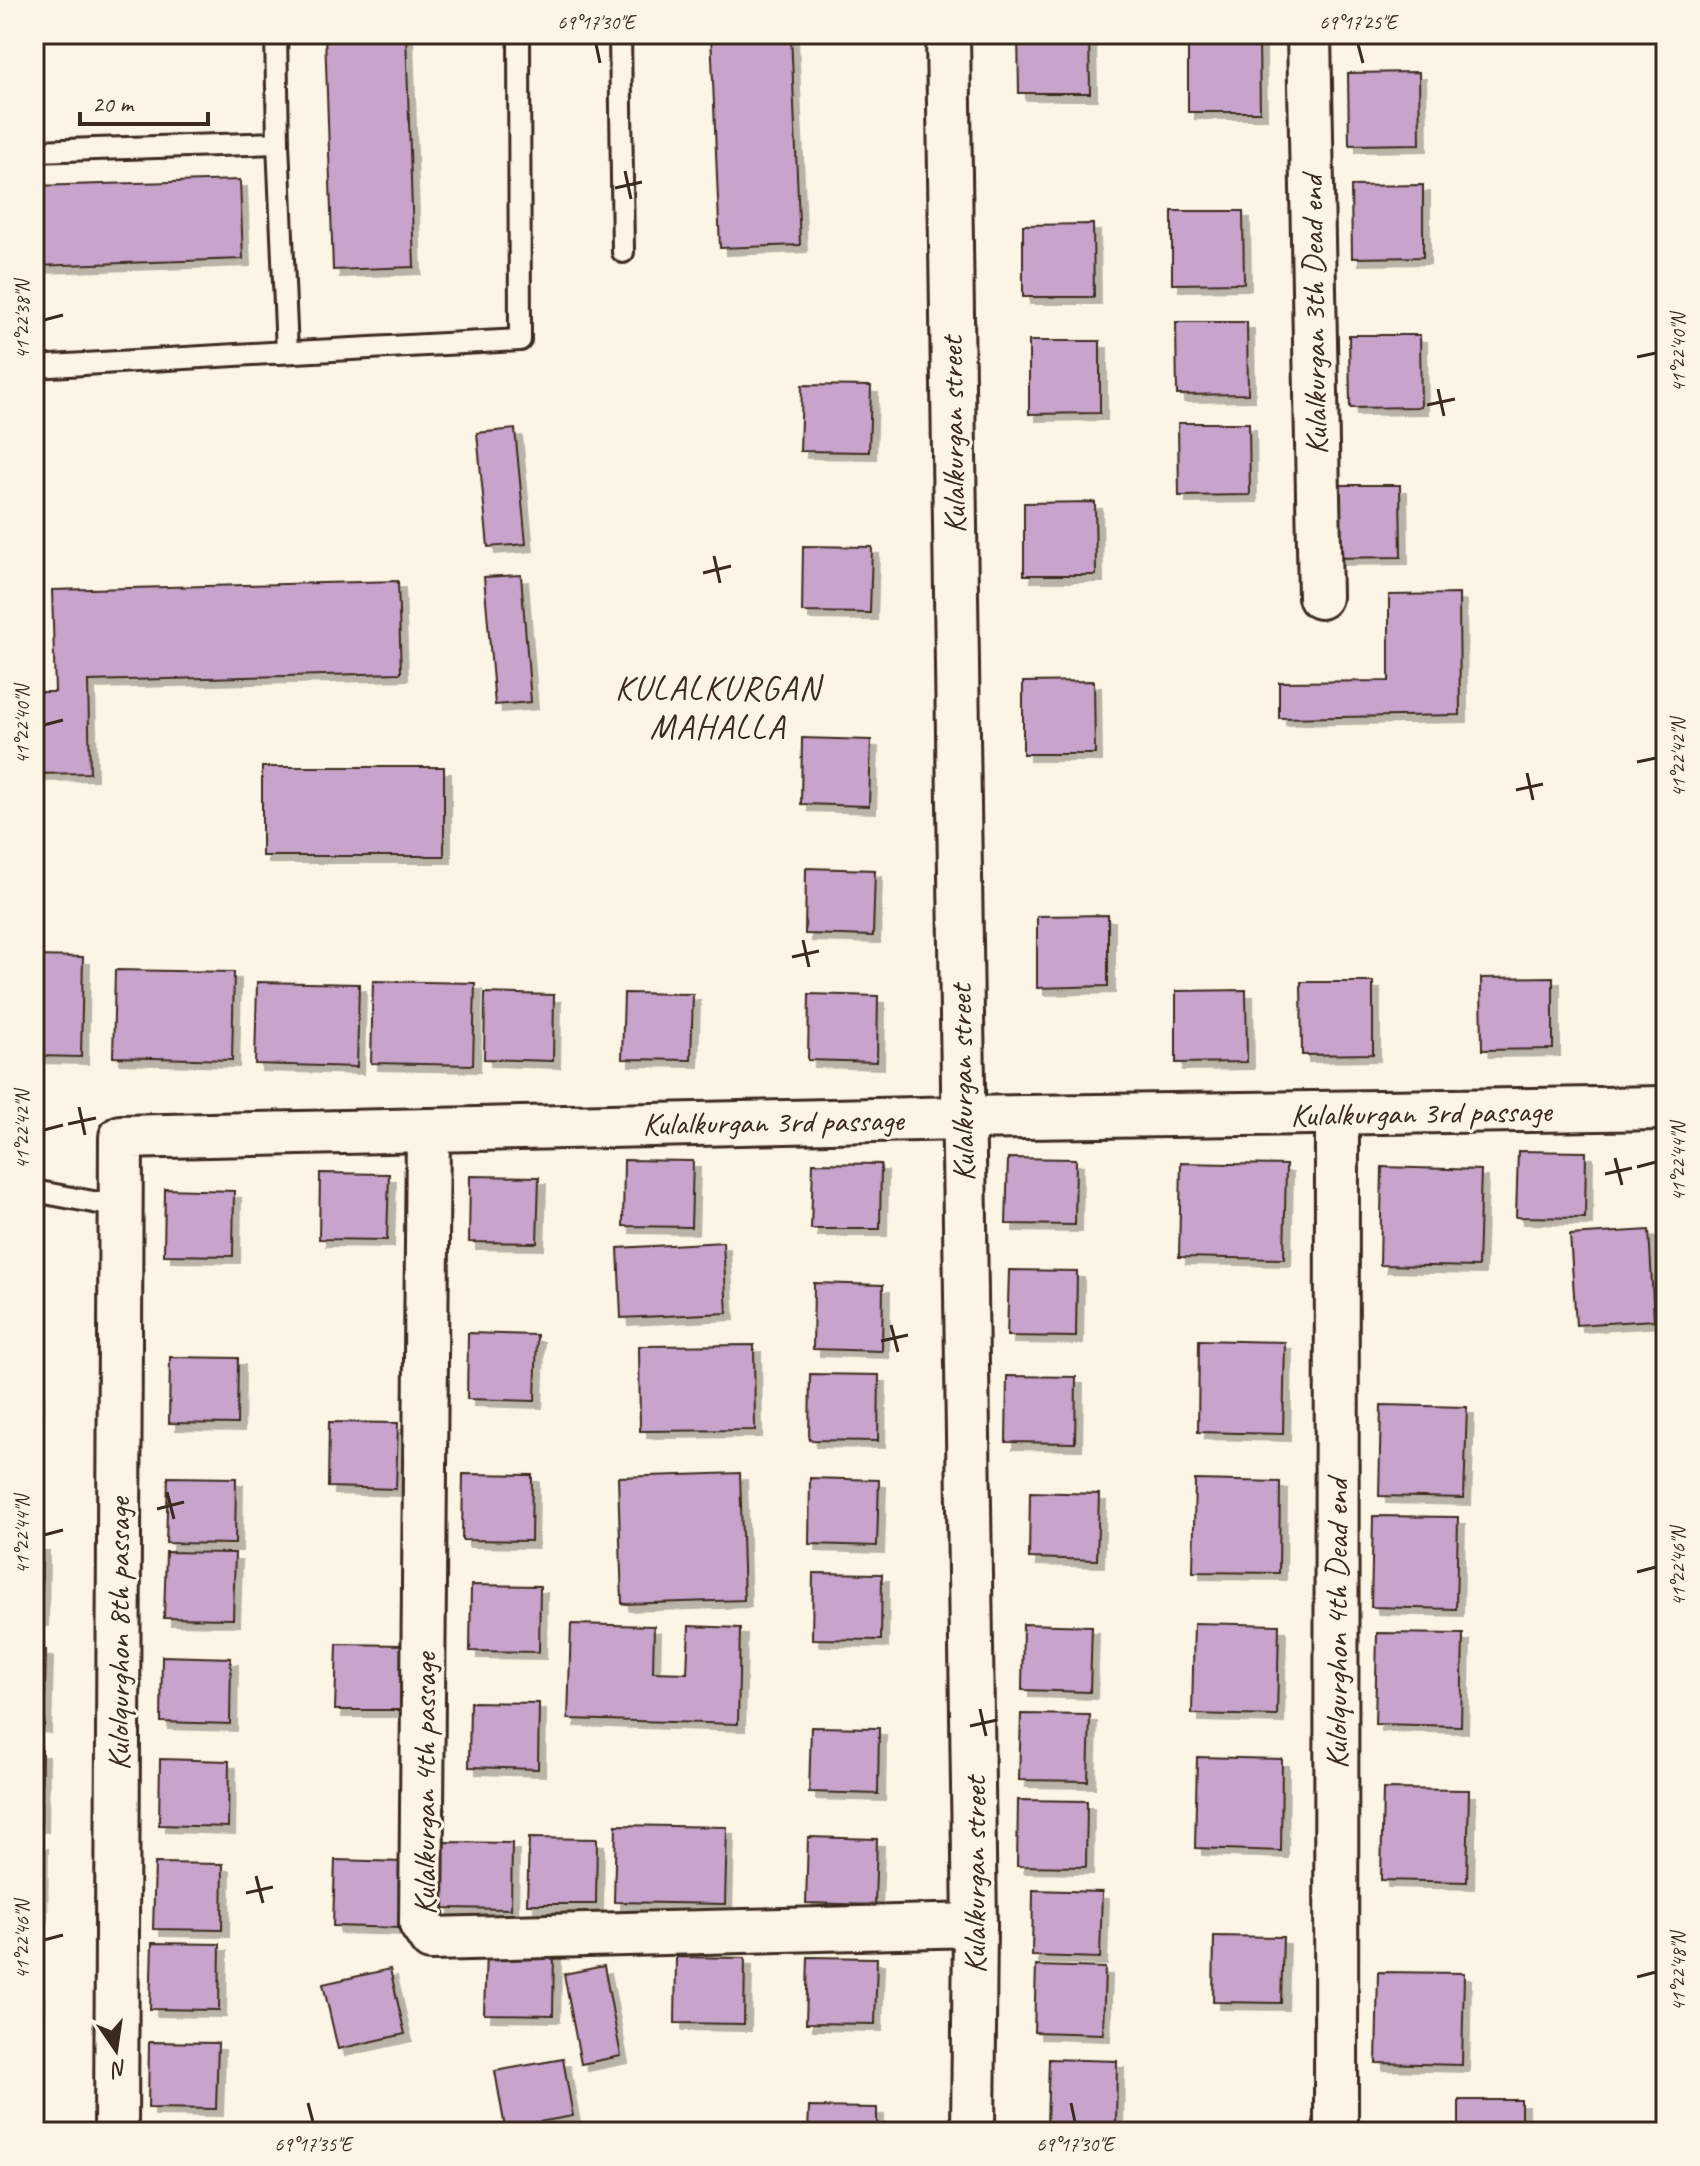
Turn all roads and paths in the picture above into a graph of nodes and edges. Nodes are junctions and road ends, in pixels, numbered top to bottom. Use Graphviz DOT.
graph roads {
  1 [pos="276,34"];
  2 [pos="519,34"];
  3 [pos="620,34"];
  4 [pos="948,34"];
  5 [pos="1309,34"];
  6 [pos="278,143"];
  7 [pos="34,151"];
  8 [pos="623,252"];
  9 [pos="277,353"];
  10 [pos="34,367"];
  11 [pos="1320,597"];
  12 [pos="1666,1108"];
  13 [pos="1337,1115"];
  14 [pos="962,1118"];
  15 [pos="428,1130"];
  16 [pos="121,1137"];
  17 [pos="34,1191"];
  18 [pos="120,1207"];
  19 [pos="975,1925"];
  20 [pos="116,2132"];
  21 [pos="973,2132"];
  22 [pos="1336,2132"];
  1 -- 6 [label="lane"];
  2 -- 9 [label="lane"];
  3 -- 8 [label="lane"];
  4 -- 14 [label="street, Kulalkurgan street"];
  5 -- 11 [label="street, Kulalkurgan 3th Dead end"];
  6 -- 7 [label="lane"];
  6 -- 9 [label="lane"];
  9 -- 10 [label="lane"];
  12 -- 13 [label="street, Kulalkurgan 3rd passage"];
  13 -- 14 [label="street, Kulalkurgan 3rd passage"];
  13 -- 22 [label="street, Kulolqurghon 4th Dead end"];
  14 -- 15 [label="street, Kulalkurgan 3rd passage"];
  14 -- 19 [label="street, Kulalkurgan street"];
  15 -- 16 [label="street, Kulalkurgan 3rd passage"];
  15 -- 19 [label="street, Kulalkurgan 4th passage"];
  16 -- 18 [label="street, Kulolqurghon 8th passage"];
  17 -- 18 [label="lane"];
  18 -- 20 [label="street, Kulolqurghon 8th passage"];
  19 -- 21 [label="street, Kulalkurgan street"];
}
